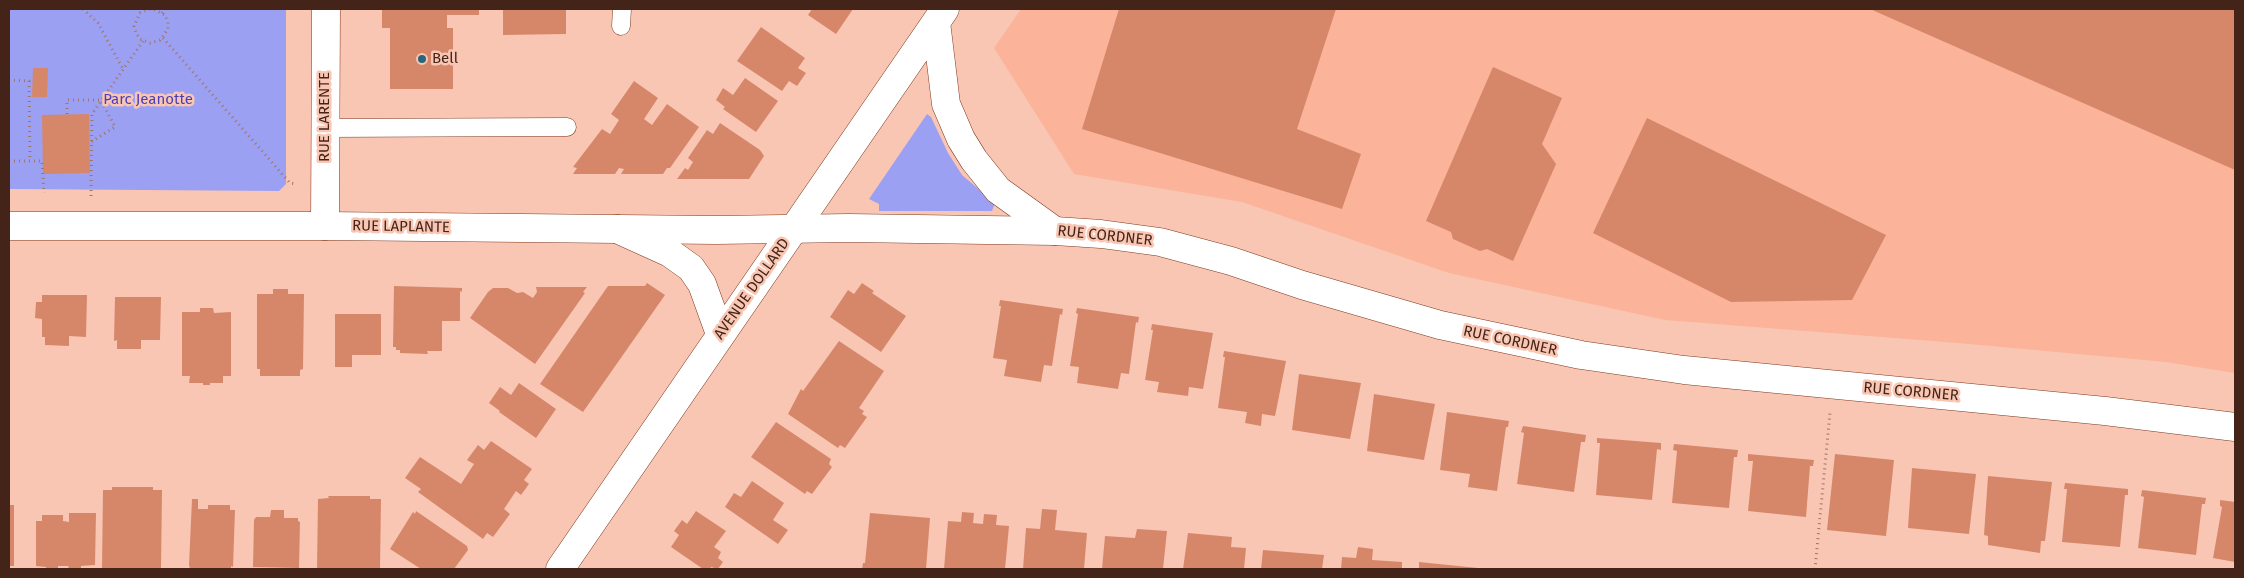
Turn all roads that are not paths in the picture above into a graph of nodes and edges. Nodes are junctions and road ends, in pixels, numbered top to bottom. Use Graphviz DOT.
graph roads {
  1 [pos="326,9"];
  2 [pos="940,16"];
  3 [pos="567,127"];
  4 [pos="325,128"];
  5 [pos="9,226"];
  6 [pos="325,226"];
  7 [pos="794,228"];
  8 [pos="617,229"];
  9 [pos="1055,231"];
  10 [pos="720,334"];
  11 [pos="2235,428"];
  12 [pos="560,569"];
  1 -- 4 [label="street, RUE LARENTE"];
  2 -- 7 [label="street, AVENUE DOLLARD"];
  2 -- 9 [label="street"];
  3 -- 4 [label="lane"];
  4 -- 6 [label="street, RUE LARENTE"];
  5 -- 6 [label="street, RUE LAPLANTE"];
  6 -- 8 [label="street, RUE LAPLANTE"];
  7 -- 8 [label="street, RUE LAPLANTE"];
  7 -- 9 [label="street, RUE CORDNER"];
  7 -- 10 [label="street, AVENUE DOLLARD"];
  8 -- 10 [label="street"];
  9 -- 11 [label="street, RUE CORDNER"];
  10 -- 12 [label="street, AVENUE DOLLARD"];
}
